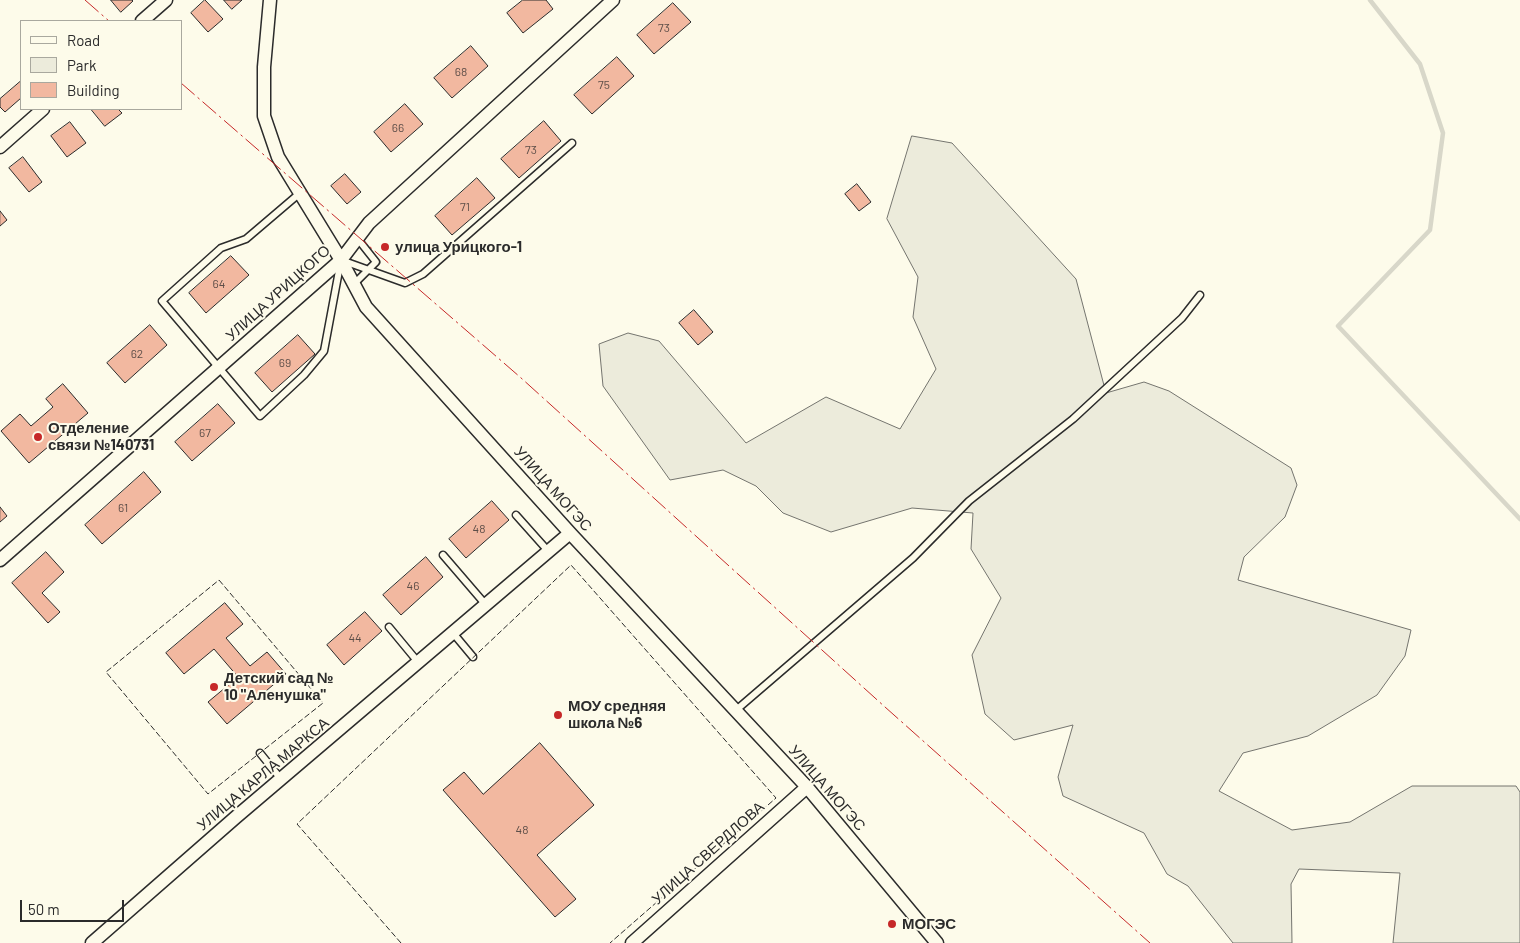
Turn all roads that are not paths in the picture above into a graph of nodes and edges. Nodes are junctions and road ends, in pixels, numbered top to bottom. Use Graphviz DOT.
graph roads {
  1 [pos="166,0"];
  2 [pos="270,0"];
  3 [pos="613,0"];
  4 [pos="143,20"];
  5 [pos="42,110"];
  6 [pos="572,143"];
  7 [pos="0,147"];
  8 [pos="300,193"];
  9 [pos="357,238"];
  10 [pos="341,260"];
  11 [pos="367,270"];
  12 [pos="354,284"];
  13 [pos="1200,296"];
  14 [pos="218,368"];
  15 [pos="516,515"];
  16 [pos="570,533"];
  17 [pos="549,552"];
  18 [pos="443,555"];
  19 [pos="0,560"];
  20 [pos="486,605"];
  21 [pos="388,627"];
  22 [pos="453,633"];
  23 [pos="473,657"];
  24 [pos="419,662"];
  25 [pos="735,711"];
  26 [pos="260,753"];
  27 [pos="281,779"];
  28 [pos="807,787"];
  29 [pos="636,942"];
  30 [pos="92,943"];
  31 [pos="937,943"];
  1 -- 4 [label="street"];
  2 -- 8 [label="street, УЛИЦА МОГЭС"];
  3 -- 9 [label="street, УЛИЦА УРИЦКОГО"];
  5 -- 7 [label="street"];
  6 -- 11 [label="lane"];
  8 -- 10 [label="street, УЛИЦА МОГЭС"];
  8 -- 14 [label="lane"];
  9 -- 10 [label="street, УЛИЦА УРИЦКОГО"];
  9 -- 11 [label="lane"];
  10 -- 11 [label="lane"];
  10 -- 12 [label="street, УЛИЦА МОГЭС"];
  10 -- 14 [label="street, УЛИЦА УРИЦКОГО"];
  10 -- 14 [label="lane"];
  11 -- 12 [label="lane"];
  12 -- 16 [label="street, УЛИЦА МОГЭС"];
  13 -- 25 [label="lane"];
  14 -- 19 [label="street, УЛИЦА УРИЦКОГО"];
  15 -- 17 [label="lane"];
  16 -- 17 [label="street, УЛИЦА КАРЛА МАРКСА"];
  16 -- 25 [label="street, УЛИЦА МОГЭС"];
  17 -- 20 [label="street, УЛИЦА КАРЛА МАРКСА"];
  18 -- 20 [label="lane"];
  20 -- 22 [label="street, УЛИЦА КАРЛА МАРКСА"];
  21 -- 24 [label="lane"];
  22 -- 23 [label="lane"];
  22 -- 24 [label="street, УЛИЦА КАРЛА МАРКСА"];
  24 -- 27 [label="street, УЛИЦА КАРЛА МАРКСА"];
  25 -- 28 [label="street, УЛИЦА МОГЭС"];
  26 -- 27 [label="lane"];
  27 -- 30 [label="street, УЛИЦА КАРЛА МАРКСА"];
  28 -- 29 [label="street, УЛИЦА СВЕРДЛОВА"];
  28 -- 31 [label="street, УЛИЦА МОГЭС"];
}
